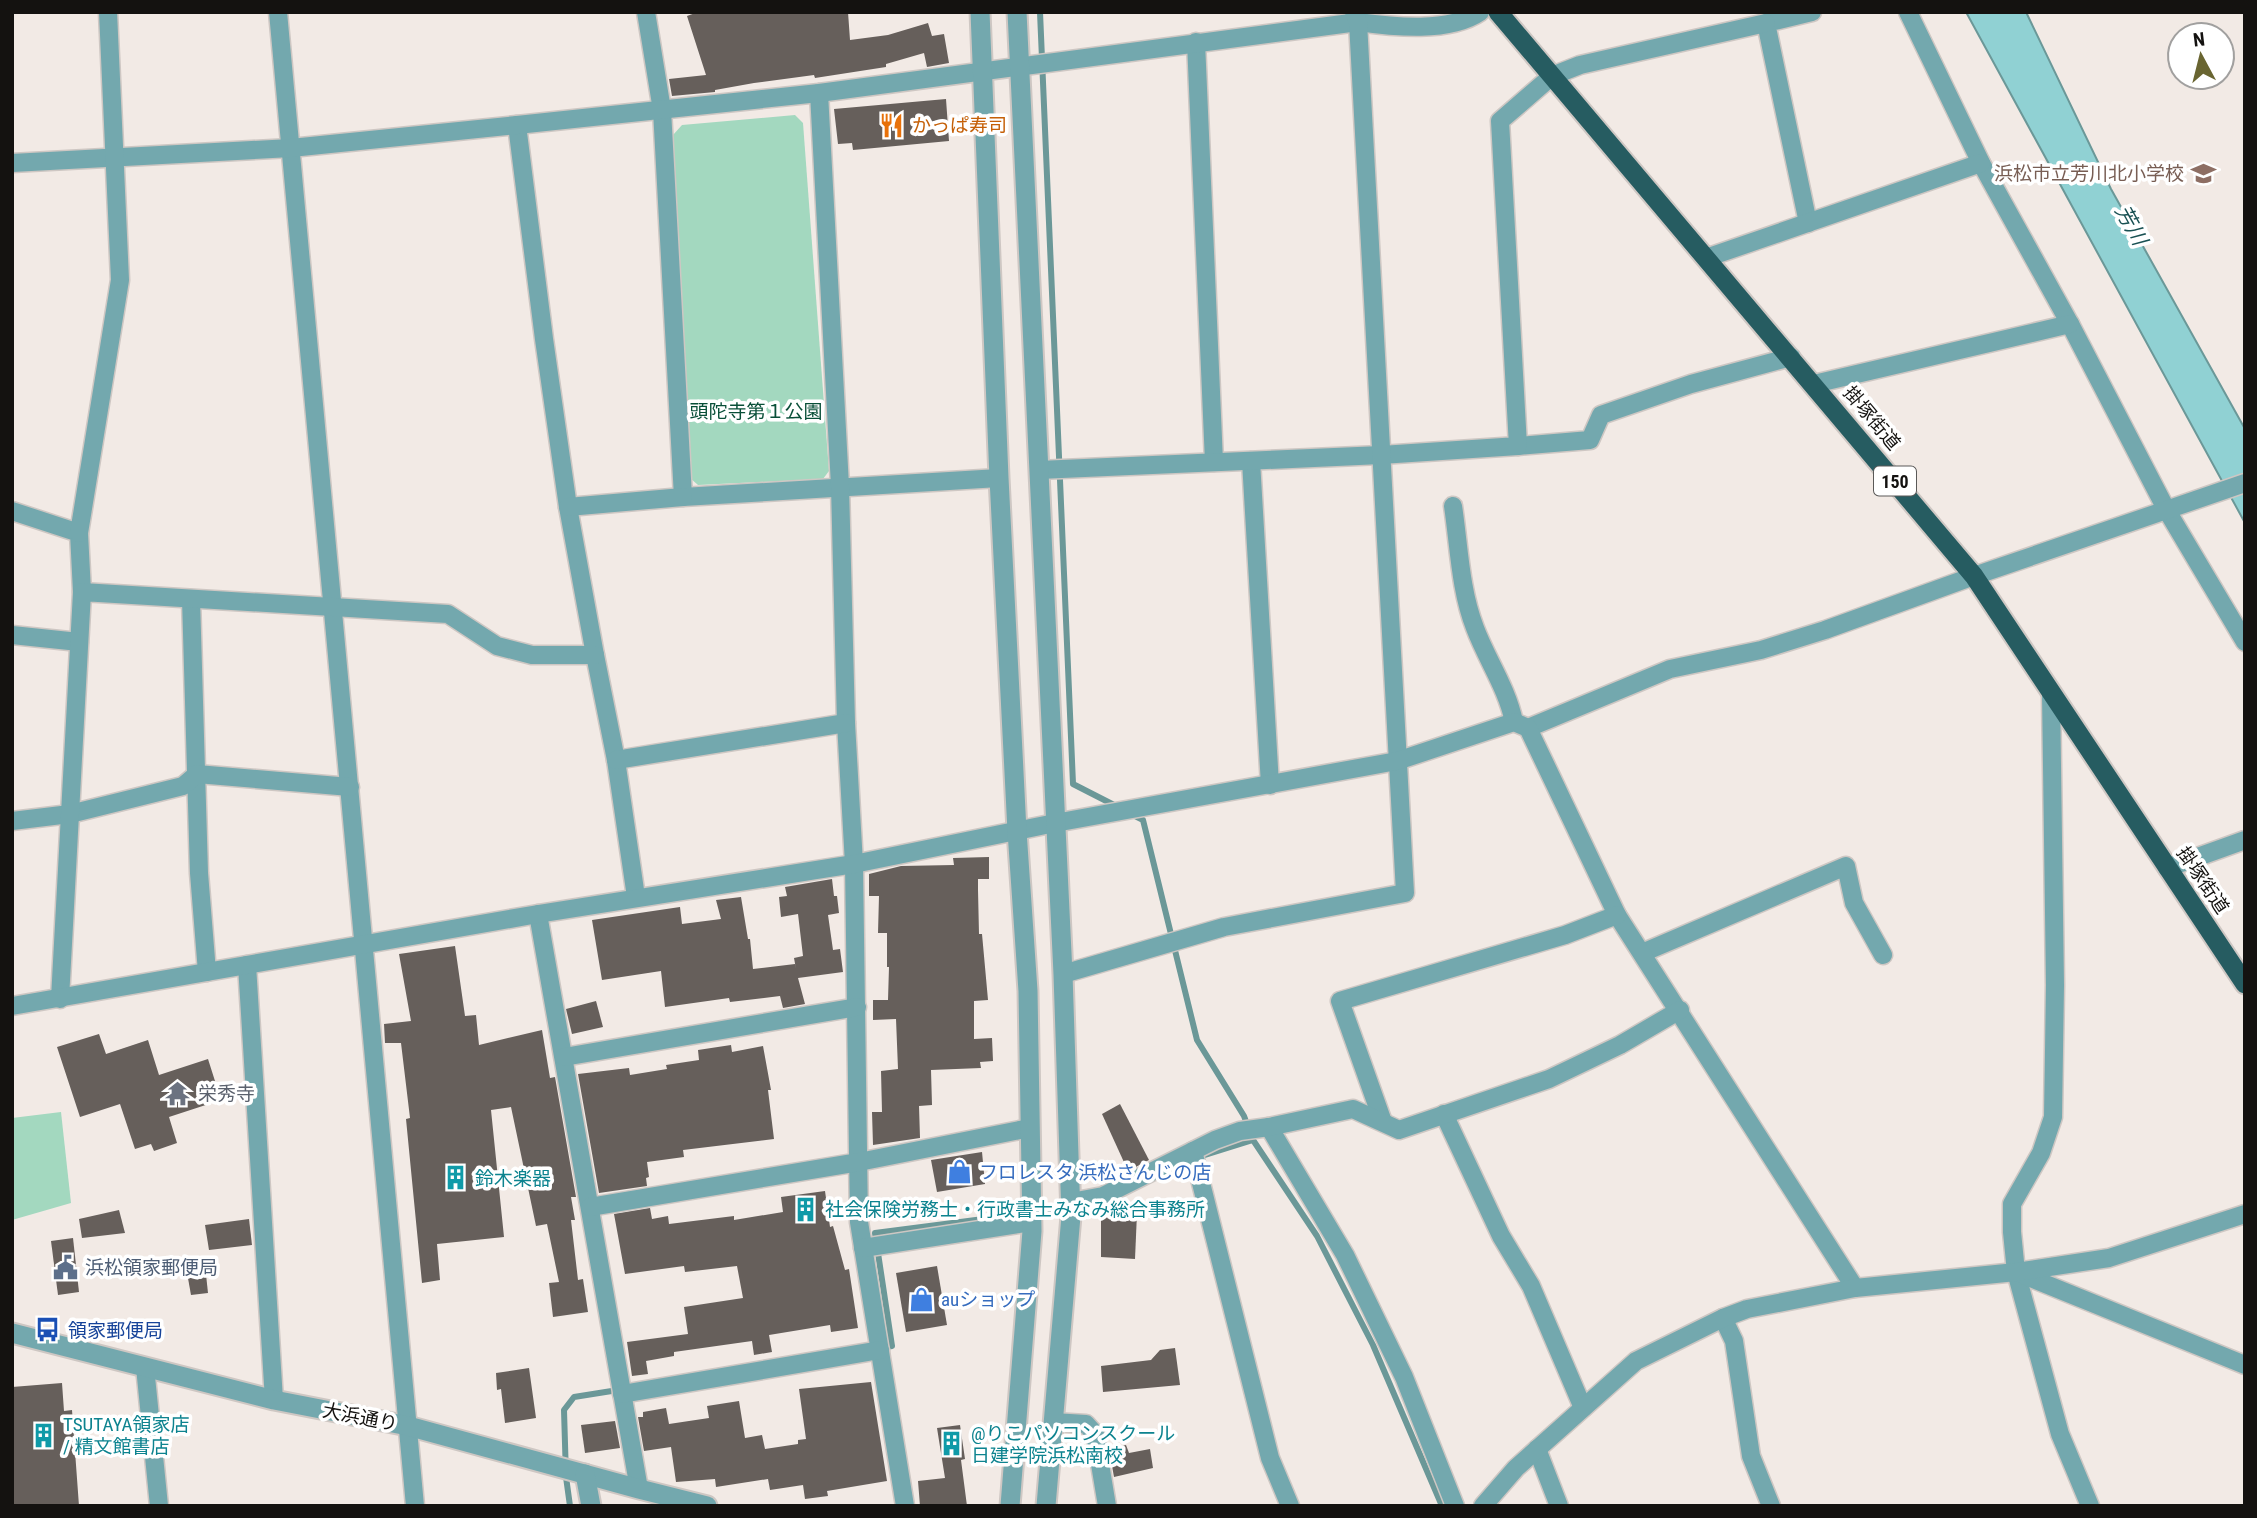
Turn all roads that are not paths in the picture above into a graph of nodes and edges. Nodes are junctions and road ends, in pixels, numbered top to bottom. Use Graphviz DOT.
graph roads {
  1 [pos="107,12"];
  2 [pos="278,12"];
  3 [pos="646,12"];
  4 [pos="980,12"];
  5 [pos="1017,12"];
  6 [pos="1480,12"];
  7 [pos="1498,12"];
  8 [pos="1812,12"];
  9 [pos="1908,12"];
  10 [pos="1356,17"];
  11 [pos="1766,23"];
  12 [pos="1196,42"];
  13 [pos="1020,65"];
  14 [pos="984,71"];
  15 [pos="1552,76"];
  16 [pos="819,93"];
  17 [pos="662,110"];
  18 [pos="517,125"];
  19 [pos="291,148"];
  20 [pos="115,156"];
  21 [pos="12,163"];
  22 [pos="1981,163"];
  23 [pos="1808,223"];
  24 [pos="1706,258"];
  25 [pos="2070,324"];
  26 [pos="1791,357"];
  27 [pos="1814,384"];
  28 [pos="1518,446"];
  29 [pos="1381,454"];
  30 [pos="1251,461"];
  31 [pos="1214,462"];
  32 [pos="1039,470"];
  33 [pos="999,478"];
  34 [pos="2245,483"];
  35 [pos="840,486"];
  36 [pos="683,497"];
  37 [pos="1453,506"];
  38 [pos="568,507"];
  39 [pos="2166,509"];
  40 [pos="12,511"];
  41 [pos="79,533"];
  42 [pos="1974,576"];
  43 [pos="82,592"];
  44 [pos="191,599"];
  45 [pos="331,606"];
  46 [pos="12,635"];
  47 [pos="79,642"];
  48 [pos="2245,642"];
  49 [pos="595,655"];
  50 [pos="2051,693"];
  51 [pos="846,723"];
  52 [pos="1521,725"];
  53 [pos="616,760"];
  54 [pos="1396,761"];
  55 [pos="197,775"];
  56 [pos="1270,785"];
  57 [pos="350,787"];
  58 [pos="70,814"];
  59 [pos="12,821"];
  60 [pos="1055,823"];
  61 [pos="1017,831"];
  62 [pos="2245,840"];
  63 [pos="854,864"];
  64 [pos="2167,868"];
  65 [pos="636,897"];
  66 [pos="538,914"];
  67 [pos="1617,915"];
  68 [pos="364,945"];
  69 [pos="1642,953"];
  70 [pos="1883,955"];
  71 [pos="247,965"];
  72 [pos="207,972"];
  73 [pos="1063,974"];
  74 [pos="2245,984"];
  75 [pos="60,999"];
  76 [pos="12,1006"];
  77 [pos="857,1007"];
  78 [pos="1680,1010"];
  79 [pos="564,1057"];
  80 [pos="1444,1114"];
  81 [pos="1383,1122"];
  82 [pos="1269,1127"];
  83 [pos="1030,1128"];
  84 [pos="1192,1151"];
  85 [pos="859,1162"];
  86 [pos="1071,1202"];
  87 [pos="590,1207"];
  88 [pos="2245,1214"];
  89 [pos="1032,1222"];
  90 [pos="863,1248"];
  91 [pos="2016,1272"];
  92 [pos="1855,1288"];
  93 [pos="1723,1318"];
  94 [pos="12,1333"];
  95 [pos="880,1350"];
  96 [pos="2245,1364"];
  97 [pos="145,1367"];
  98 [pos="622,1394"];
  99 [pos="274,1400"];
  100 [pos="1583,1408"];
  101 [pos="1053,1422"];
  102 [pos="408,1426"];
  103 [pos="1537,1449"];
  104 [pos="585,1474"];
  105 [pos="639,1489"];
  106 [pos="159,1506"];
  107 [pos="415,1506"];
  108 [pos="591,1506"];
  109 [pos="706,1506"];
  110 [pos="905,1506"];
  111 [pos="1010,1506"];
  112 [pos="1046,1506"];
  113 [pos="1107,1506"];
  114 [pos="1290,1506"];
  115 [pos="1455,1506"];
  116 [pos="1483,1506"];
  117 [pos="1559,1506"];
  118 [pos="1771,1506"];
  119 [pos="2090,1506"];
  1 -- 20 [label="street"];
  2 -- 19 [label="street"];
  3 -- 17 [label="street"];
  4 -- 14 [label="street"];
  5 -- 13 [label="street"];
  6 -- 10 [label="street"];
  7 -- 15 [label="highway, 掛塚街道 / 150"];
  8 -- 11 [label="street"];
  9 -- 22 [label="street"];
  10 -- 12 [label="street"];
  10 -- 29 [label="street"];
  11 -- 15 [label="street"];
  11 -- 23 [label="street"];
  12 -- 13 [label="street"];
  12 -- 31 [label="street"];
  13 -- 14 [label="street"];
  13 -- 32 [label="street"];
  14 -- 16 [label="street"];
  14 -- 33 [label="street"];
  15 -- 24 [label="highway, 掛塚街道 / 150"];
  15 -- 28 [label="street"];
  16 -- 17 [label="street"];
  16 -- 35 [label="street"];
  17 -- 18 [label="street"];
  17 -- 36 [label="street"];
  18 -- 19 [label="street"];
  18 -- 38 [label="street"];
  19 -- 20 [label="street"];
  19 -- 45 [label="street"];
  20 -- 21 [label="street"];
  20 -- 41 [label="street"];
  22 -- 23 [label="street"];
  22 -- 25 [label="street"];
  23 -- 24 [label="street"];
  24 -- 26 [label="highway, 掛塚街道 / 150"];
  25 -- 27 [label="street"];
  25 -- 39 [label="street"];
  26 -- 27 [label="highway, 掛塚街道 / 150"];
  26 -- 28 [label="street"];
  27 -- 42 [label="highway, 掛塚街道 / 150"];
  28 -- 29 [label="street"];
  29 -- 30 [label="street"];
  29 -- 54 [label="street"];
  30 -- 31 [label="street"];
  30 -- 56 [label="street"];
  31 -- 32 [label="street"];
  32 -- 60 [label="street"];
  33 -- 35 [label="street"];
  33 -- 61 [label="street"];
  34 -- 39 [label="street"];
  35 -- 36 [label="street"];
  35 -- 51 [label="street"];
  36 -- 38 [label="street"];
  37 -- 52 [label="street"];
  38 -- 49 [label="street"];
  39 -- 42 [label="street"];
  39 -- 48 [label="street"];
  40 -- 41 [label="street"];
  41 -- 43 [label="street"];
  42 -- 50 [label="highway, 掛塚街道 / 150"];
  42 -- 52 [label="street"];
  43 -- 44 [label="street"];
  43 -- 47 [label="street"];
  44 -- 45 [label="street"];
  44 -- 55 [label="street"];
  45 -- 49 [label="street"];
  45 -- 57 [label="street"];
  46 -- 47 [label="street"];
  47 -- 58 [label="street"];
  49 -- 53 [label="street"];
  50 -- 64 [label="highway, 掛塚街道 / 150"];
  50 -- 91 [label="street"];
  51 -- 53 [label="street"];
  51 -- 63 [label="street"];
  52 -- 54 [label="street"];
  52 -- 67 [label="street"];
  53 -- 65 [label="street"];
  54 -- 56 [label="street"];
  54 -- 73 [label="street"];
  55 -- 57 [label="street"];
  55 -- 58 [label="street"];
  55 -- 72 [label="street"];
  56 -- 60 [label="street"];
  57 -- 68 [label="street"];
  58 -- 59 [label="street"];
  58 -- 75 [label="street"];
  60 -- 61 [label="street"];
  60 -- 73 [label="street"];
  61 -- 63 [label="street"];
  61 -- 83 [label="street"];
  62 -- 64 [label="street"];
  63 -- 65 [label="street"];
  63 -- 77 [label="street"];
  64 -- 74 [label="highway, 掛塚街道 / 150"];
  65 -- 66 [label="street"];
  66 -- 68 [label="street"];
  66 -- 79 [label="street"];
  67 -- 69 [label="street"];
  67 -- 81 [label="street"];
  68 -- 71 [label="street"];
  68 -- 102 [label="street"];
  69 -- 70 [label="street"];
  69 -- 78 [label="street"];
  71 -- 72 [label="street"];
  71 -- 99 [label="street"];
  72 -- 75 [label="street"];
  73 -- 86 [label="street"];
  75 -- 76 [label="street"];
  77 -- 79 [label="street"];
  77 -- 85 [label="street"];
  78 -- 80 [label="street"];
  78 -- 92 [label="street"];
  79 -- 87 [label="street"];
  80 -- 81 [label="street"];
  80 -- 100 [label="street"];
  81 -- 82 [label="street"];
  82 -- 84 [label="street"];
  82 -- 115 [label="street"];
  83 -- 85 [label="street"];
  83 -- 89 [label="street"];
  84 -- 86 [label="street"];
  84 -- 114 [label="street"];
  85 -- 87 [label="street"];
  85 -- 90 [label="street"];
  86 -- 101 [label="street"];
  87 -- 98 [label="street"];
  88 -- 91 [label="street"];
  89 -- 90 [label="street"];
  89 -- 111 [label="street"];
  90 -- 95 [label="street"];
  91 -- 92 [label="street"];
  91 -- 96 [label="street"];
  91 -- 119 [label="street"];
  92 -- 93 [label="street"];
  93 -- 100 [label="street"];
  93 -- 118 [label="street"];
  94 -- 97 [label="street, 大浜通り"];
  95 -- 98 [label="street"];
  95 -- 110 [label="street"];
  97 -- 99 [label="street, 大浜通り"];
  97 -- 106 [label="street"];
  98 -- 105 [label="street"];
  99 -- 102 [label="street, 大浜通り"];
  100 -- 103 [label="street"];
  101 -- 112 [label="street"];
  101 -- 113 [label="street"];
  102 -- 104 [label="street, 大浜通り"];
  102 -- 107 [label="street"];
  103 -- 116 [label="street"];
  103 -- 117 [label="street"];
  104 -- 105 [label="street, 大浜通り"];
  104 -- 108 [label="street"];
  105 -- 109 [label="street, 大浜通り"];
}
